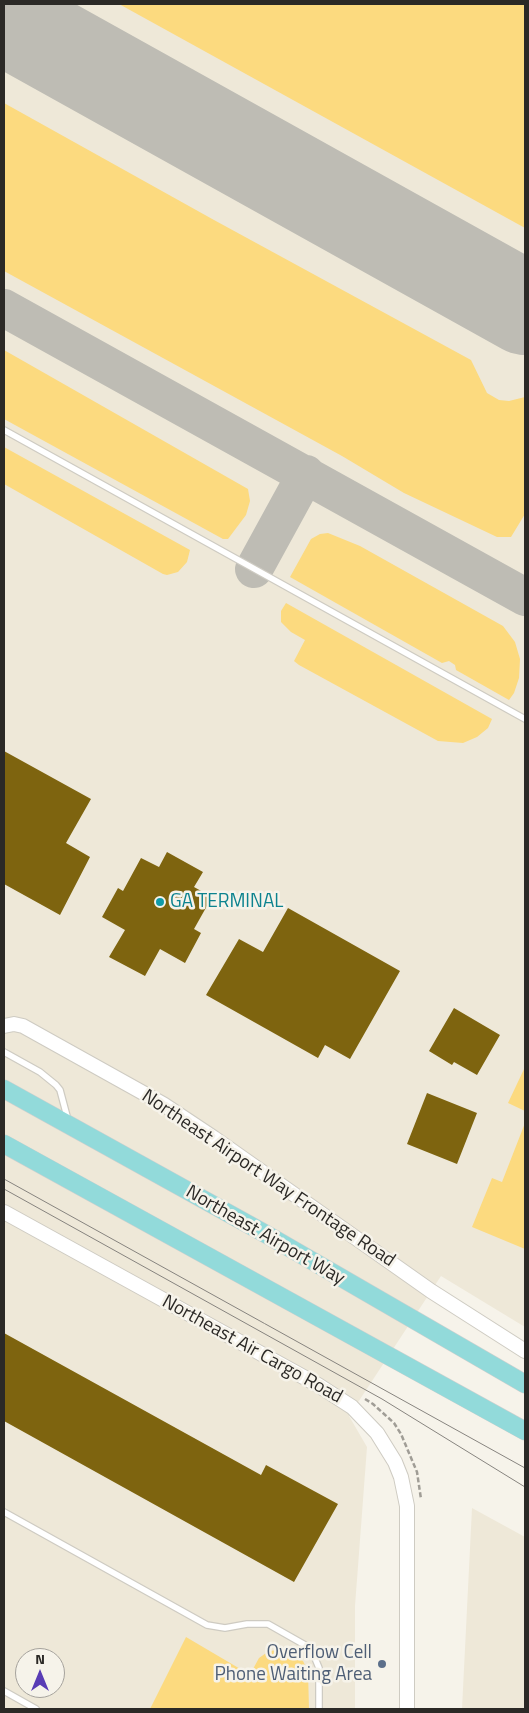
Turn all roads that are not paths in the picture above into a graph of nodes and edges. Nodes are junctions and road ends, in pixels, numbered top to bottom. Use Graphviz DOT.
graph roads {
  1 [pos="4,430"];
  2 [pos="525,719"];
  3 [pos="4,1026"];
  4 [pos="4,1052"];
  5 [pos="4,1089"];
  6 [pos="70,1127"];
  7 [pos="4,1144"];
  8 [pos="4,1212"];
  9 [pos="525,1351"];
  10 [pos="525,1384"];
  11 [pos="525,1431"];
  12 [pos="4,1512"];
  13 [pos="4,1691"];
  14 [pos="36,1709"];
  15 [pos="319,1709"];
  16 [pos="407,1709"];
  1 -- 2 [label="lane"];
  3 -- 9 [label="street, Northeast Airport Way Frontage Road"];
  4 -- 6 [label="lane"];
  5 -- 6 [label="main road, Northeast Airport Way"];
  6 -- 10 [label="main road, Northeast Airport Way"];
  7 -- 11 [label="main road"];
  8 -- 16 [label="street, Northeast Air Cargo Road"];
  12 -- 15 [label="lane"];
  13 -- 14 [label="lane"];
}
